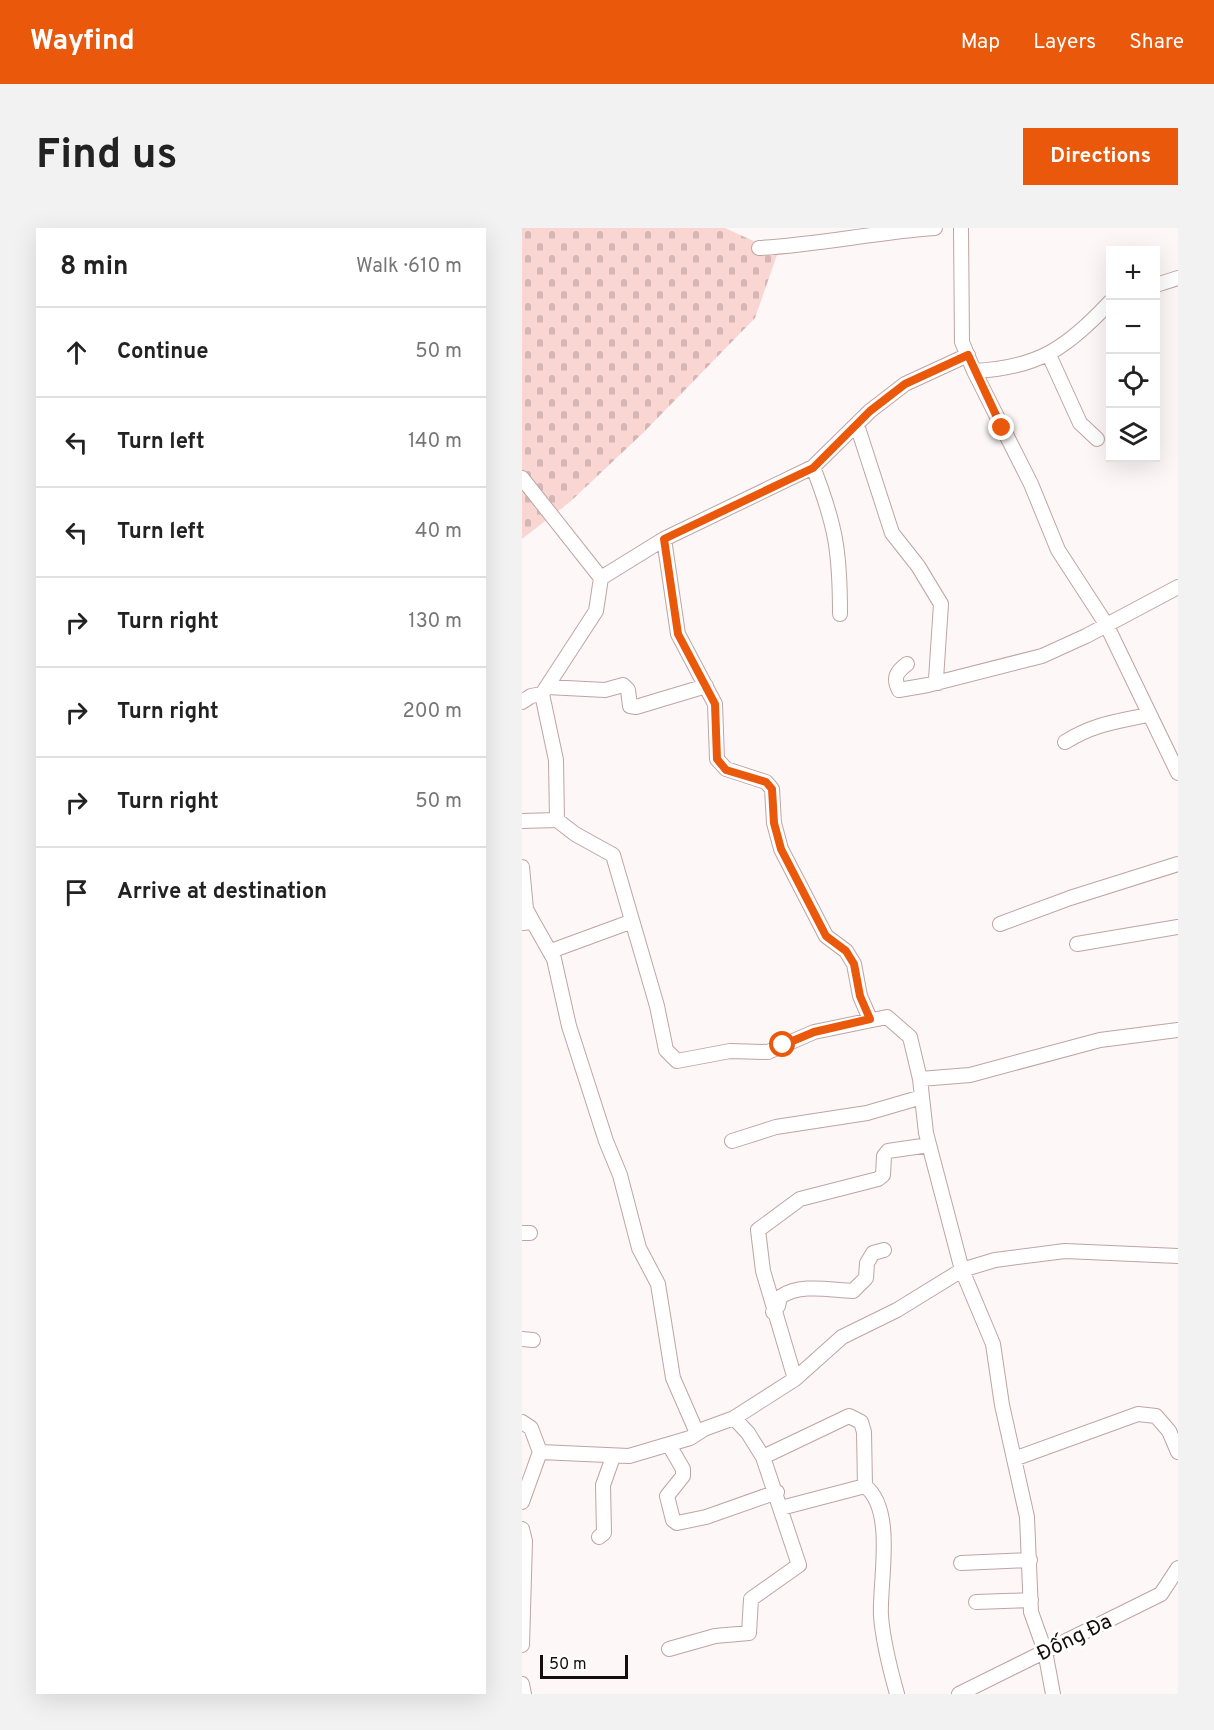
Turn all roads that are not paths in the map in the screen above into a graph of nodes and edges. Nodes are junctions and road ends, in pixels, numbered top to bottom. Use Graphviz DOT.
graph roads {
  1 [pos="935,228"];
  2 [pos="962,228"];
  3 [pos="759,248"];
  4 [pos="1178,278"];
  5 [pos="1160,283"];
  6 [pos="1106,305"];
  7 [pos="968,355"];
  8 [pos="1049,355"];
  9 [pos="974,371"];
  10 [pos="857,425"];
  11 [pos="1097,439"];
  12 [pos="813,468"];
  13 [pos="522,478"];
  14 [pos="664,539"];
  15 [pos="601,578"];
  16 [pos="1178,587"];
  17 [pos="840,614"];
  18 [pos="1106,624"];
  19 [pos="906,664"];
  20 [pos="938,683"];
  21 [pos="706,686"];
  22 [pos="544,691"];
  23 [pos="522,702"];
  24 [pos="1148,715"];
  25 [pos="1065,742"];
  26 [pos="1178,773"];
  27 [pos="557,820"];
  28 [pos="522,821"];
  29 [pos="1178,864"];
  30 [pos="522,867"];
  31 [pos="528,922"];
  32 [pos="630,922"];
  33 [pos="1000,924"];
  34 [pos="1178,927"];
  35 [pos="1077,944"];
  36 [pos="551,951"];
  37 [pos="870,1019"];
  38 [pos="1178,1029"];
  39 [pos="920,1079"];
  40 [pos="922,1097"];
  41 [pos="732,1141"];
  42 [pos="929,1145"];
  43 [pos="884,1250"];
  44 [pos="1178,1256"];
  45 [pos="962,1270"];
  46 [pos="773,1312"];
  47 [pos="795,1379"];
  48 [pos="734,1418"];
  49 [pos="522,1422"];
  50 [pos="697,1434"];
  51 [pos="669,1445"];
  52 [pos="540,1452"];
  53 [pos="1178,1452"];
  54 [pos="613,1457"];
  55 [pos="763,1457"];
  56 [pos="1014,1459"];
  57 [pos="865,1486"];
  58 [pos="777,1492"];
  59 [pos="522,1502"];
  60 [pos="781,1508"];
  61 [pos="522,1529"];
  62 [pos="599,1537"];
  63 [pos="1030,1560"];
  64 [pos="961,1563"];
  65 [pos="1178,1568"];
  66 [pos="523,1587"];
  67 [pos="1031,1600"];
  68 [pos="976,1602"];
  69 [pos="523,1630"];
  70 [pos="522,1645"];
  71 [pos="669,1649"];
  72 [pos="1045,1651"];
  73 [pos="522,1684"];
  74 [pos="524,1694"];
  75 [pos="897,1694"];
  76 [pos="959,1694"];
  77 [pos="1053,1694"];
  1 -- 3 [label="street"];
  2 -- 7 [label="street"];
  4 -- 5 [label="street"];
  6 -- 8 [label="street"];
  7 -- 9 [label="street"];
  7 -- 10 [label="street"];
  8 -- 9 [label="street"];
  8 -- 11 [label="street"];
  9 -- 18 [label="street"];
  10 -- 12 [label="street"];
  10 -- 20 [label="street"];
  12 -- 14 [label="street"];
  12 -- 17 [label="street"];
  13 -- 15 [label="street"];
  14 -- 15 [label="street"];
  14 -- 21 [label="street"];
  15 -- 22 [label="street"];
  16 -- 18 [label="street"];
  18 -- 20 [label="street"];
  18 -- 24 [label="street"];
  19 -- 20 [label="street"];
  21 -- 22 [label="street"];
  21 -- 37 [label="street"];
  22 -- 23 [label="street"];
  22 -- 27 [label="street"];
  24 -- 25 [label="street"];
  24 -- 26 [label="street"];
  27 -- 28 [label="street"];
  27 -- 32 [label="street"];
  29 -- 33 [label="street"];
  30 -- 31 [label="street"];
  31 -- 36 [label="street"];
  32 -- 36 [label="street"];
  32 -- 37 [label="street"];
  34 -- 35 [label="street"];
  36 -- 50 [label="street"];
  37 -- 39 [label="street"];
  38 -- 39 [label="street"];
  39 -- 40 [label="street"];
  40 -- 41 [label="street"];
  40 -- 42 [label="street"];
  42 -- 45 [label="street"];
  42 -- 46 [label="street"];
  43 -- 46 [label="street"];
  44 -- 45 [label="street"];
  45 -- 47 [label="street"];
  45 -- 56 [label="street"];
  46 -- 47 [label="street"];
  47 -- 48 [label="street"];
  48 -- 50 [label="street"];
  48 -- 55 [label="street"];
  49 -- 52 [label="street"];
  50 -- 51 [label="street"];
  51 -- 54 [label="street"];
  51 -- 58 [label="street"];
  52 -- 54 [label="street"];
  52 -- 59 [label="street"];
  53 -- 56 [label="street"];
  54 -- 62 [label="street"];
  55 -- 57 [label="street"];
  55 -- 58 [label="street"];
  56 -- 63 [label="street"];
  57 -- 60 [label="street"];
  57 -- 75 [label="street"];
  58 -- 60 [label="street"];
  60 -- 71 [label="street"];
  61 -- 66 [label="street"];
  63 -- 64 [label="street"];
  63 -- 67 [label="street"];
  65 -- 72 [label="street, Đống Đa"];
  66 -- 69 [label="street"];
  67 -- 68 [label="street"];
  67 -- 72 [label="street"];
  69 -- 70 [label="street"];
  72 -- 76 [label="street, Đống Đa"];
  72 -- 77 [label="street"];
  73 -- 74 [label="street"];
}
